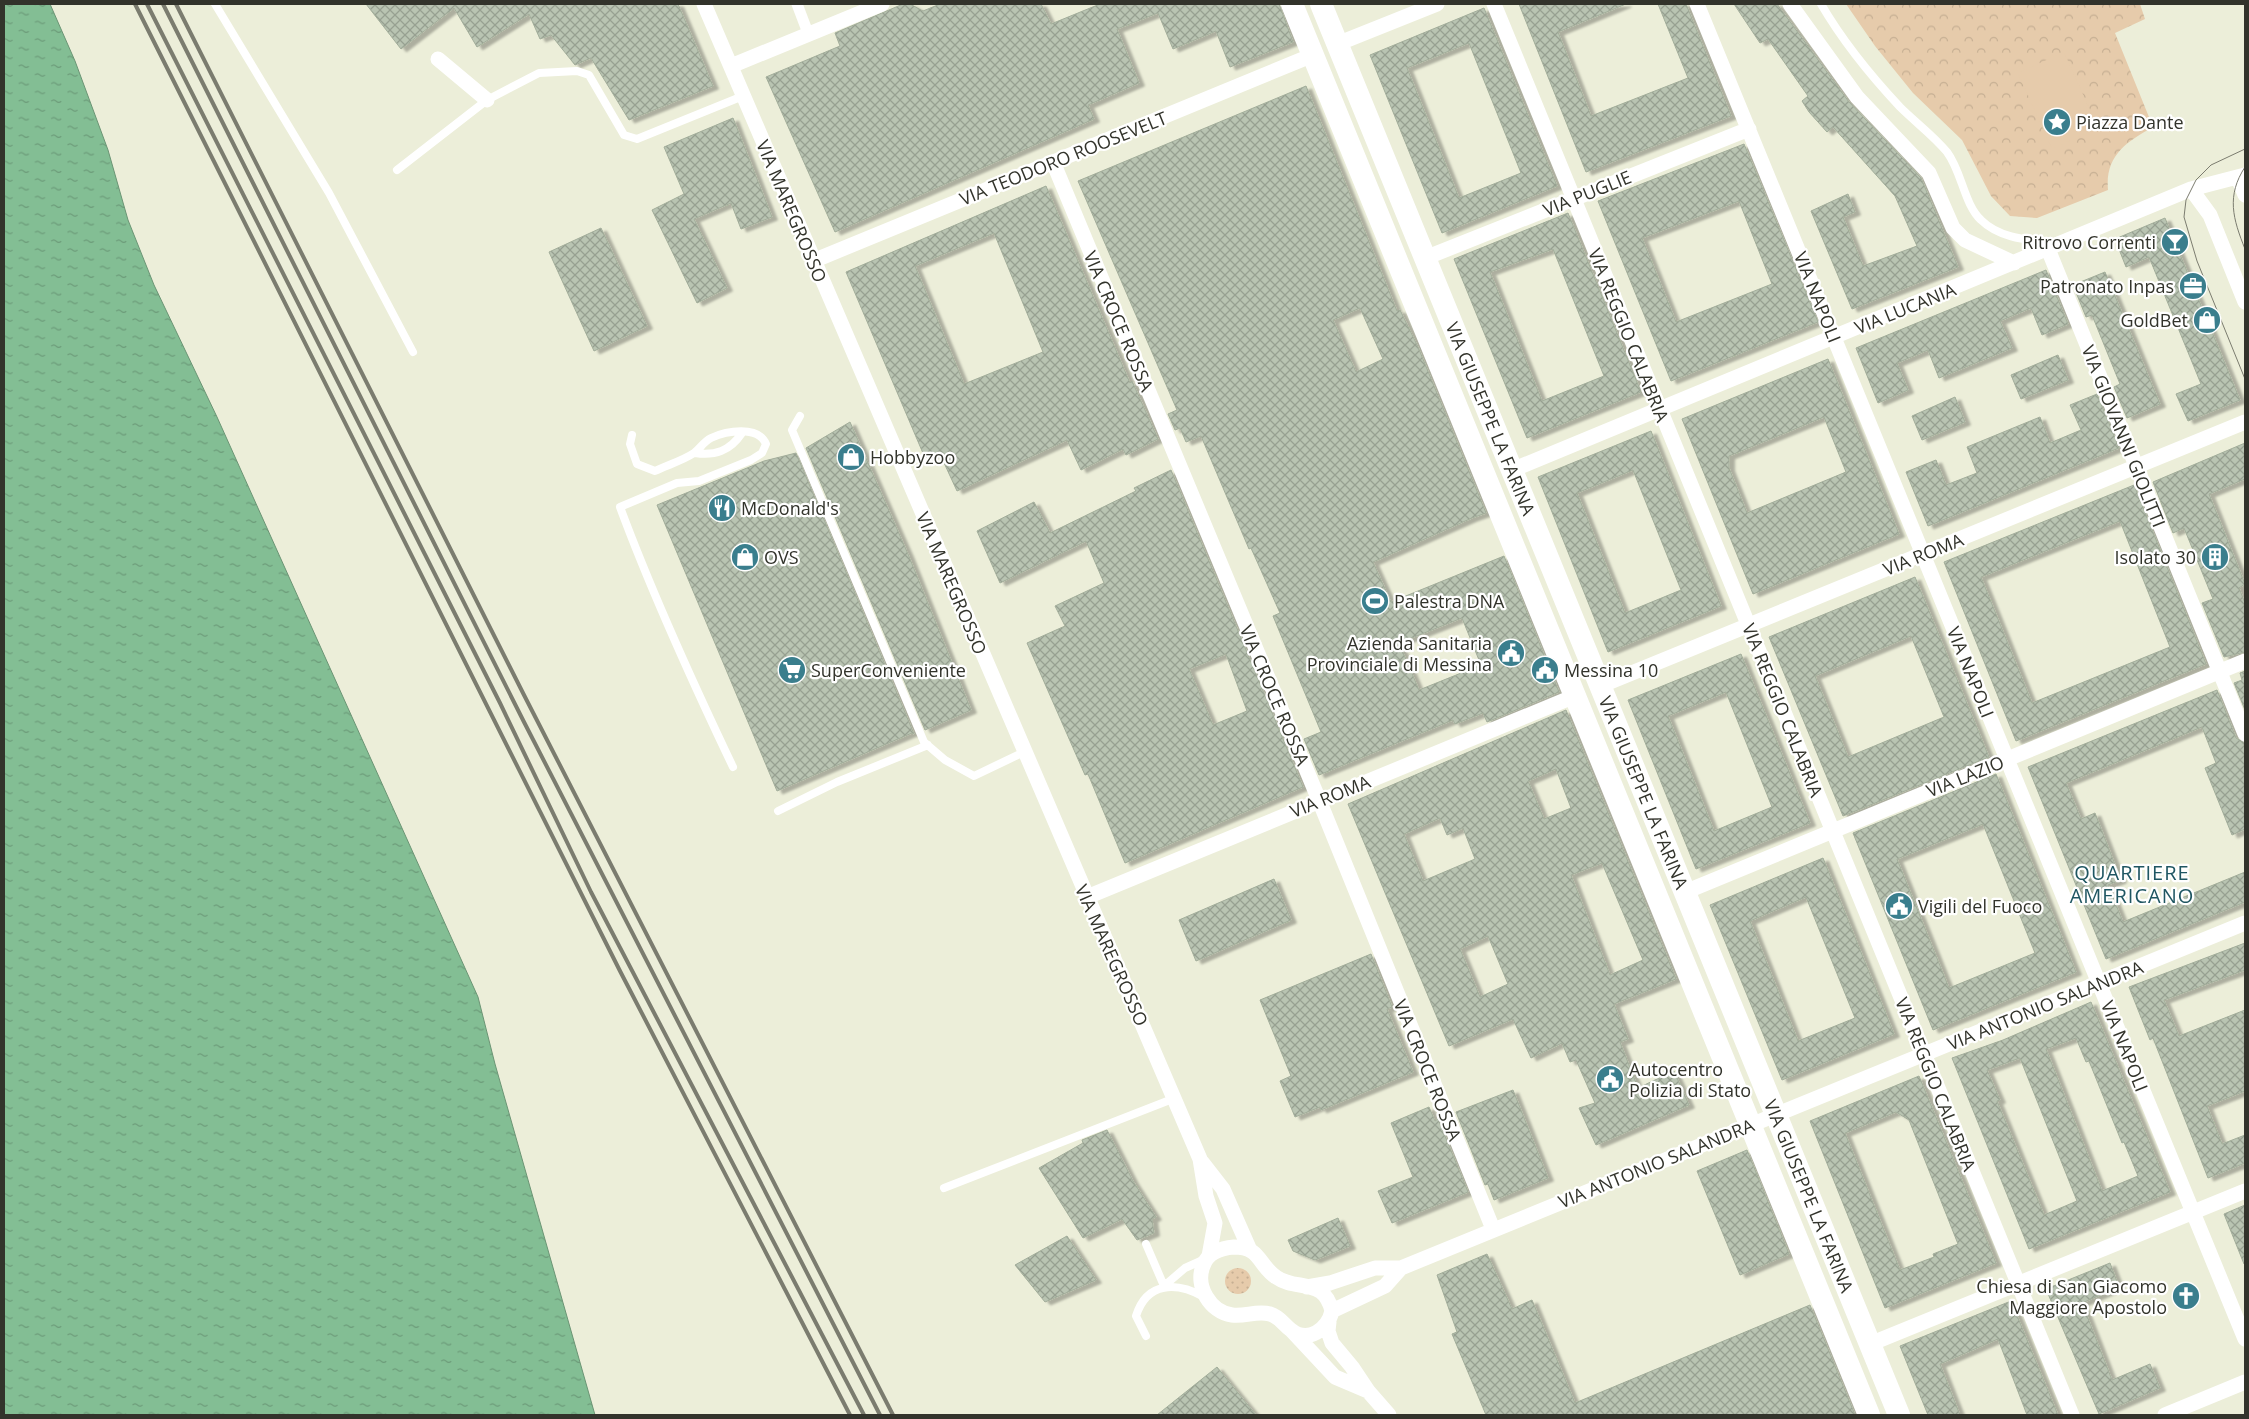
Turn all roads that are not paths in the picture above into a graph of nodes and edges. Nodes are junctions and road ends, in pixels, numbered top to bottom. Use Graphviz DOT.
graph roads {
  1 [pos="215,4"];
  2 [pos="704,4"];
  3 [pos="797,4"];
  4 [pos="882,4"];
  5 [pos="1292,4"];
  6 [pos="1321,4"];
  7 [pos="1437,4"];
  8 [pos="1494,4"];
  9 [pos="1698,4"];
  10 [pos="1790,4"];
  11 [pos="1821,4"];
  12 [pos="866,7"];
  13 [pos="808,33"];
  14 [pos="1338,44"];
  15 [pos="1312,55"];
  16 [pos="438,59"];
  17 [pos="731,66"];
  18 [pos="743,96"];
  19 [pos="487,100"];
  20 [pos="1749,129"];
  21 [pos="1053,162"];
  22 [pos="397,170"];
  23 [pos="2242,176"];
  24 [pos="2191,189"];
  25 [pos="2245,194"];
  26 [pos="1574,198"];
  27 [pos="2055,246"];
  28 [pos="1425,258"];
  29 [pos="813,261"];
  30 [pos="2014,263"];
  31 [pos="2245,302"];
  32 [pos="1834,337"];
  33 [pos="413,352"];
  34 [pos="1660,409"];
  35 [pos="800,416"];
  36 [pos="2245,422"];
  37 [pos="742,433"];
  38 [pos="632,435"];
  39 [pos="695,453"];
  40 [pos="2137,467"];
  41 [pos="1512,470"];
  42 [pos="1923,554"];
  43 [pos="1748,625"];
  44 [pos="2245,661"];
  45 [pos="2220,672"];
  46 [pos="1600,686"];
  47 [pos="1575,696"];
  48 [pos="2245,734"];
  49 [pos="928,745"];
  50 [pos="1024,752"];
  51 [pos="2007,759"];
  52 [pos="733,767"];
  53 [pos="1319,800"];
  54 [pos="778,812"];
  55 [pos="1832,831"];
  56 [pos="1685,892"];
  57 [pos="1087,898"];
  58 [pos="2245,923"];
  59 [pos="2099,983"];
  60 [pos="1924,1054"];
  61 [pos="1174,1098"];
  62 [pos="1776,1114"];
  63 [pos="1750,1125"];
  64 [pos="1202,1162"];
  65 [pos="944,1188"];
  66 [pos="2245,1191"];
  67 [pos="2193,1212"];
  68 [pos="1493,1230"];
  69 [pos="1146,1244"];
  70 [pos="1249,1248"];
  71 [pos="1208,1257"];
  72 [pos="1401,1268"];
  73 [pos="2018,1284"];
  74 [pos="1307,1287"];
  75 [pos="1161,1288"];
  76 [pos="1208,1299"];
  77 [pos="1330,1317"];
  78 [pos="1289,1328"];
  79 [pos="1146,1336"];
  80 [pos="2245,1339"];
  81 [pos="1870,1344"];
  82 [pos="2245,1382"];
  83 [pos="1368,1391"];
  84 [pos="1389,1415"];
  85 [pos="1869,1415"];
  86 [pos="1899,1415"];
  87 [pos="2072,1415"];
  88 [pos="2164,1415"];
  1 -- 33 [label="lane"];
  2 -- 17 [label="street, VIA MAREGROSSO"];
  3 -- 13 [label="street"];
  4 -- 12 [label="street"];
  5 -- 15 [label="main road, VIA GIUSEPPE LA FARINA"];
  6 -- 14 [label="main road, VIA GIUSEPPE LA FARINA"];
  7 -- 14 [label="street"];
  8 -- 26 [label="street, VIA REGGIO CALABRIA"];
  9 -- 20 [label="street, VIA NAPOLI"];
  10 -- 30 [label="street"];
  11 -- 27 [label="lane"];
  12 -- 13 [label="street"];
  13 -- 17 [label="street"];
  14 -- 28 [label="main road, VIA GIUSEPPE LA FARINA"];
  15 -- 21 [label="street, VIA TEODORO ROOSEVELT"];
  15 -- 47 [label="main road, VIA GIUSEPPE LA FARINA"];
  16 -- 19 [label="street"];
  17 -- 18 [label="street, VIA MAREGROSSO"];
  18 -- 19 [label="lane"];
  18 -- 29 [label="street, VIA MAREGROSSO"];
  19 -- 22 [label="lane"];
  20 -- 26 [label="street, VIA PUGLIE"];
  20 -- 32 [label="street, VIA NAPOLI"];
  21 -- 29 [label="street, VIA TEODORO ROOSEVELT"];
  21 -- 53 [label="street, VIA CROCE ROSSA"];
  23 -- 24 [label="street, VIA LUCANIA"];
  23 -- 25 [label="street"];
  24 -- 27 [label="street, VIA LUCANIA"];
  24 -- 31 [label="street"];
  26 -- 28 [label="street, VIA PUGLIE"];
  26 -- 34 [label="street, VIA REGGIO CALABRIA"];
  27 -- 30 [label="street, VIA LUCANIA"];
  27 -- 40 [label="street, VIA GIOVANNI GIOLITTI"];
  28 -- 41 [label="main road, VIA GIUSEPPE LA FARINA"];
  29 -- 50 [label="street, VIA MAREGROSSO"];
  30 -- 32 [label="street, VIA LUCANIA"];
  32 -- 34 [label="street, VIA LUCANIA"];
  32 -- 42 [label="street, VIA NAPOLI"];
  34 -- 41 [label="street, VIA LUCANIA"];
  34 -- 43 [label="street, VIA REGGIO CALABRIA"];
  35 -- 49 [label="lane"];
  36 -- 40 [label="street, VIA ROMA"];
  37 -- 39 [label="lane"];
  37 -- 39 [label="lane"];
  37 -- 52 [label="lane"];
  38 -- 39 [label="lane"];
  40 -- 42 [label="street, VIA ROMA"];
  40 -- 45 [label="street, VIA GIOVANNI GIOLITTI"];
  41 -- 46 [label="main road, VIA GIUSEPPE LA FARINA"];
  42 -- 43 [label="street, VIA ROMA"];
  42 -- 51 [label="street, VIA NAPOLI"];
  43 -- 46 [label="street, VIA ROMA"];
  43 -- 55 [label="street, VIA REGGIO CALABRIA"];
  44 -- 45 [label="street, VIA LAZIO"];
  45 -- 48 [label="street, VIA GIOVANNI GIOLITTI"];
  45 -- 51 [label="street, VIA LAZIO"];
  46 -- 56 [label="main road, VIA GIUSEPPE LA FARINA"];
  47 -- 53 [label="street, VIA ROMA"];
  47 -- 63 [label="main road, VIA GIUSEPPE LA FARINA"];
  49 -- 50 [label="lane"];
  49 -- 54 [label="lane"];
  50 -- 57 [label="street, VIA MAREGROSSO"];
  51 -- 55 [label="street, VIA LAZIO"];
  51 -- 59 [label="street, VIA NAPOLI"];
  53 -- 57 [label="street, VIA ROMA"];
  53 -- 68 [label="street, VIA CROCE ROSSA"];
  55 -- 56 [label="street, VIA LAZIO"];
  55 -- 60 [label="street, VIA REGGIO CALABRIA"];
  56 -- 62 [label="main road, VIA GIUSEPPE LA FARINA"];
  57 -- 61 [label="street, VIA MAREGROSSO"];
  58 -- 59 [label="street, VIA ANTONIO SALANDRA"];
  59 -- 60 [label="street, VIA ANTONIO SALANDRA"];
  59 -- 67 [label="street, VIA NAPOLI"];
  60 -- 62 [label="street, VIA ANTONIO SALANDRA"];
  60 -- 73 [label="street, VIA REGGIO CALABRIA"];
  61 -- 64 [label="street, VIA MAREGROSSO"];
  61 -- 65 [label="lane"];
  62 -- 63 [label="street, VIA ANTONIO SALANDRA"];
  62 -- 81 [label="main road, VIA GIUSEPPE LA FARINA"];
  63 -- 68 [label="street, VIA ANTONIO SALANDRA"];
  63 -- 85 [label="main road, VIA GIUSEPPE LA FARINA"];
  64 -- 70 [label="street"];
  64 -- 71 [label="street"];
  66 -- 67 [label="street"];
  67 -- 73 [label="street"];
  67 -- 80 [label="street, VIA NAPOLI"];
  68 -- 72 [label="street, VIA ANTONIO SALANDRA"];
  69 -- 75 [label="lane"];
  70 -- 71 [label="street"];
  70 -- 74 [label="street"];
  71 -- 75 [label="lane"];
  71 -- 76 [label="street"];
  72 -- 74 [label="street"];
  72 -- 77 [label="street"];
  73 -- 81 [label="street"];
  73 -- 87 [label="street, VIA REGGIO CALABRIA"];
  74 -- 77 [label="street"];
  75 -- 76 [label="lane"];
  75 -- 79 [label="lane"];
  76 -- 78 [label="street"];
  77 -- 78 [label="street"];
  77 -- 83 [label="street"];
  78 -- 83 [label="street"];
  81 -- 86 [label="main road, VIA GIUSEPPE LA FARINA"];
  82 -- 88 [label="street"];
  83 -- 84 [label="street"];
}
